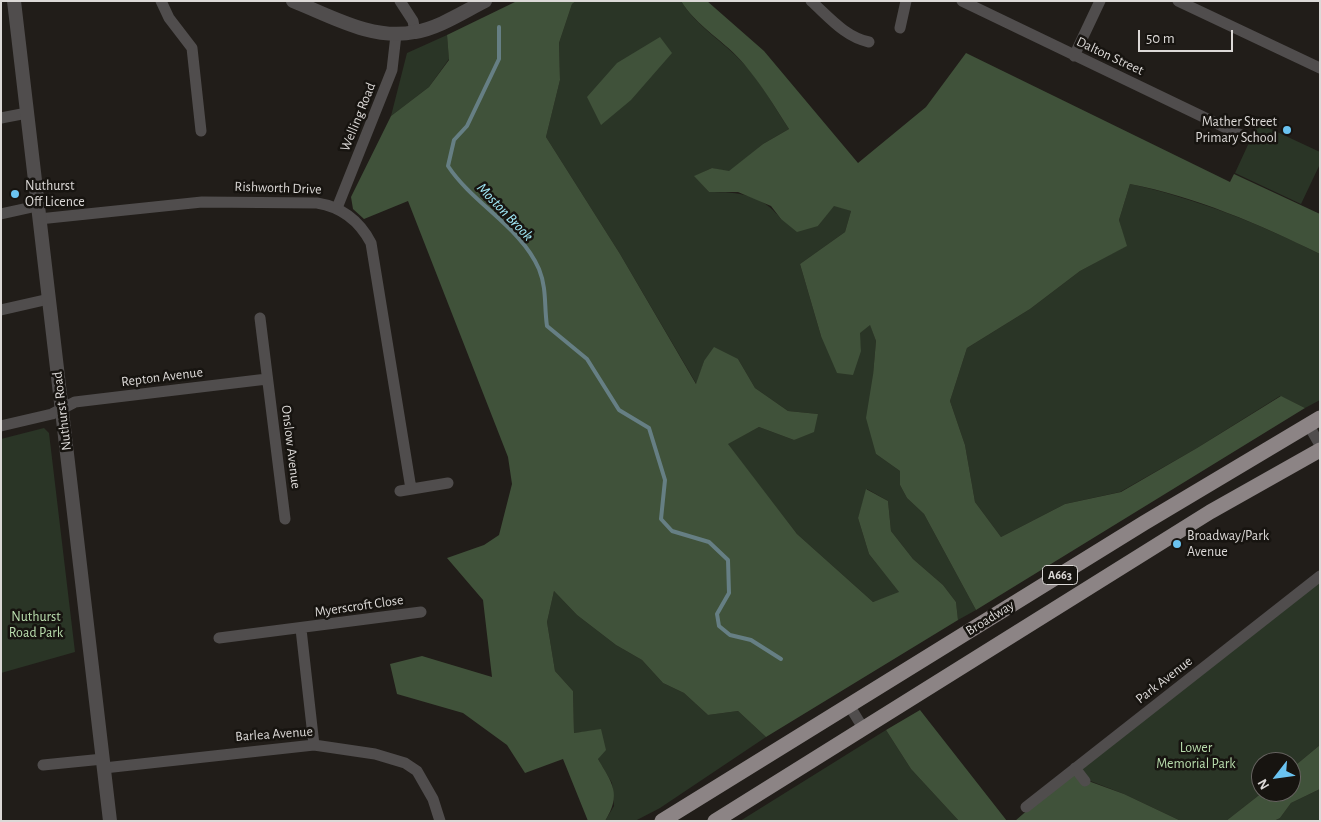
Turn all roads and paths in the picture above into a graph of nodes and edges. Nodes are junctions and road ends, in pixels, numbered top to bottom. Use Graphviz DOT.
graph roads {
  1 [pos="14,1"];
  2 [pos="161,1"];
  3 [pos="293,1"];
  4 [pos="400,1"];
  5 [pos="485,1"];
  6 [pos="811,1"];
  7 [pos="906,1"];
  8 [pos="962,1"];
  9 [pos="1100,1"];
  10 [pos="1178,1"];
  11 [pos="900,28"];
  12 [pos="415,32"];
  13 [pos="396,35"];
  14 [pos="865,38"];
  15 [pos="1074,56"];
  16 [pos="1320,68"];
  17 [pos="27,114"];
  18 [pos="1,118"];
  19 [pos="203,131"];
  20 [pos="1246,137"];
  21 [pos="337,208"];
  22 [pos="38,213"];
  23 [pos="1,214"];
  24 [pos="49,299"];
  25 [pos="1,310"];
  26 [pos="260,318"];
  27 [pos="267,379"];
  28 [pos="62,408"];
  29 [pos="1314,421"];
  30 [pos="1,426"];
  31 [pos="1320,445"];
  32 [pos="1320,450"];
  33 [pos="448,483"];
  34 [pos="285,519"];
  35 [pos="1320,576"];
  36 [pos="421,612"];
  37 [pos="301,629"];
  38 [pos="219,638"];
  39 [pos="849,705"];
  40 [pos="864,728"];
  41 [pos="314,745"];
  42 [pos="104,764"];
  43 [pos="43,765"];
  44 [pos="1075,768"];
  45 [pos="1085,781"];
  46 [pos="1026,807"];
  47 [pos="110,821"];
  48 [pos="440,821"];
  49 [pos="662,821"];
  50 [pos="715,821"];
  1 -- 17 [label="street, Nuthurst Road"];
  2 -- 19 [label="street"];
  3 -- 13 [label="street"];
  4 -- 12 [label="street"];
  5 -- 12 [label="street"];
  6 -- 14 [label="street"];
  7 -- 11 [label="street"];
  8 -- 15 [label="street, Dalton Street"];
  9 -- 15 [label="street"];
  10 -- 16 [label="street"];
  12 -- 13 [label="street"];
  13 -- 21 [label="street, Welling Road"];
  15 -- 20 [label="street, Dalton Street"];
  17 -- 18 [label="street"];
  17 -- 22 [label="street, Nuthurst Road"];
  21 -- 22 [label="street, Rishworth Drive"];
  21 -- 33 [label="street, Rishworth Drive"];
  22 -- 23 [label="street, Rishworth Drive"];
  22 -- 24 [label="street, Nuthurst Road"];
  24 -- 25 [label="street"];
  24 -- 28 [label="street, Nuthurst Road"];
  26 -- 27 [label="street, Onslow Avenue"];
  27 -- 28 [label="street, Repton Avenue"];
  27 -- 34 [label="street, Onslow Avenue"];
  28 -- 30 [label="street, Repton Avenue"];
  28 -- 42 [label="street, Nuthurst Road"];
  29 -- 31 [label="street"];
  29 -- 39 [label="highway, Broadway / A663"];
  32 -- 40 [label="highway, Broadway / A663"];
  35 -- 44 [label="street, Park Avenue"];
  36 -- 37 [label="street, Myerscroft Close"];
  37 -- 38 [label="street, Myerscroft Close"];
  37 -- 41 [label="street, Myerscroft Close"];
  39 -- 40 [label="street"];
  39 -- 49 [label="highway, Broadway / A663"];
  40 -- 50 [label="highway, Broadway / A663"];
  41 -- 42 [label="street, Barlea Avenue"];
  41 -- 48 [label="street, Barlea Avenue"];
  42 -- 43 [label="street, Barlea Avenue"];
  42 -- 47 [label="street, Nuthurst Road"];
  44 -- 45 [label="street"];
  44 -- 46 [label="street, Park Avenue"];
}
